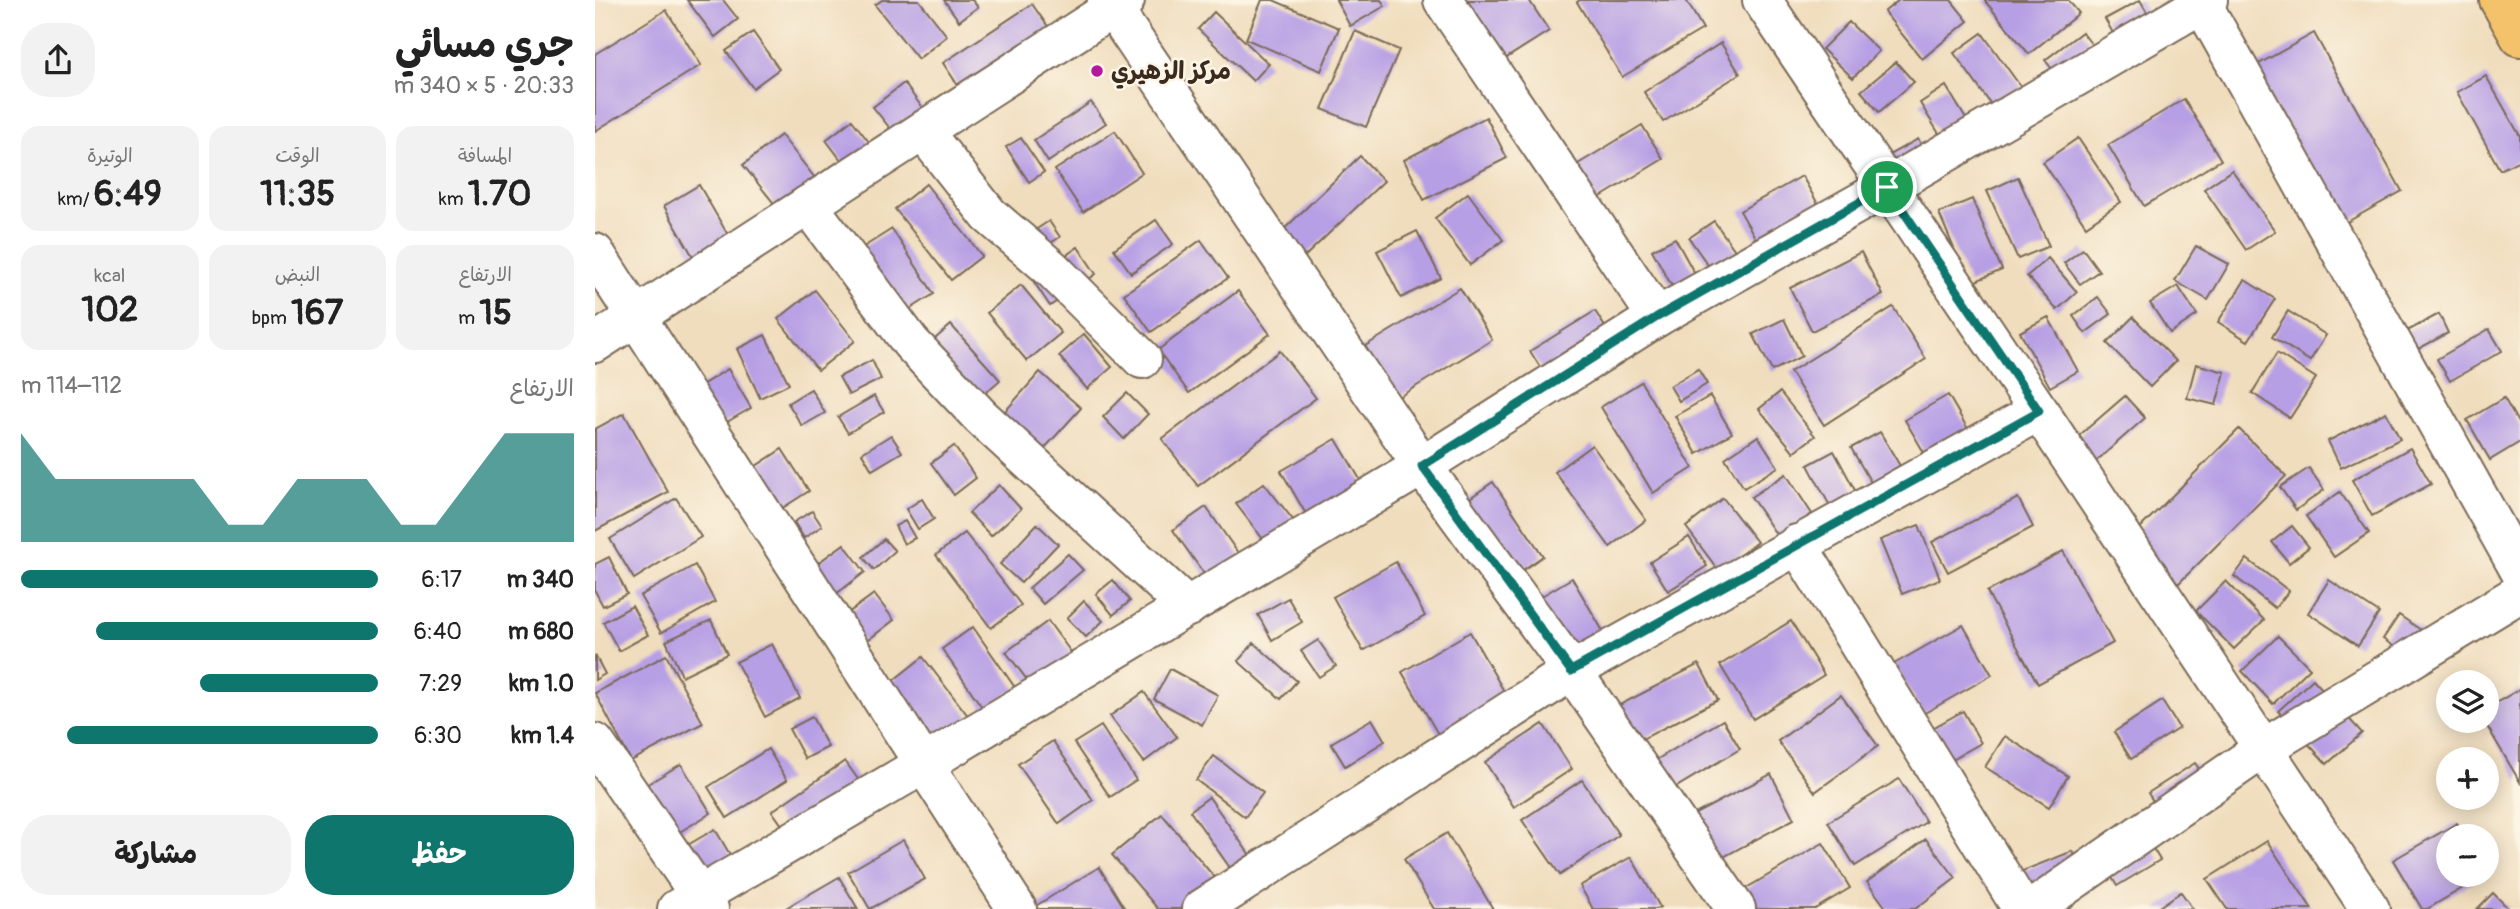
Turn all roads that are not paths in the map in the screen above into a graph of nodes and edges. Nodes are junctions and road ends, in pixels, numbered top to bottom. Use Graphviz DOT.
graph roads {
  1 [pos="1443,0"];
  2 [pos="1762,0"];
  3 [pos="2499,0"];
  4 [pos="2203,1"];
  5 [pos="1115,3"];
  6 [pos="2520,37"];
  7 [pos="923,131"];
  8 [pos="1887,187"];
  9 [pos="808,205"];
  10 [pos="595,253"];
  11 [pos="636,317"];
  12 [pos="1657,317"];
  13 [pos="595,343"];
  14 [pos="1142,359"];
  15 [pos="2039,411"];
  16 [pos="1422,466"];
  17 [pos="1797,544"];
  18 [pos="2520,571"];
  19 [pos="2520,593"];
  20 [pos="1188,607"];
  21 [pos="1571,671"];
  22 [pos="595,743"];
  23 [pos="2264,748"];
  24 [pos="924,764"];
  25 [pos="695,905"];
  26 [pos="1017,909"];
  27 [pos="1202,909"];
  28 [pos="1736,909"];
  29 [pos="2022,909"];
  30 [pos="2032,909"];
  31 [pos="2369,909"];
  1 -- 12 [label="street"];
  2 -- 8 [label="street"];
  3 -- 6 [label="main road"];
  4 -- 8 [label="street"];
  4 -- 18 [label="street"];
  5 -- 7 [label="street"];
  5 -- 16 [label="street"];
  7 -- 9 [label="street"];
  7 -- 14 [label="street"];
  8 -- 12 [label="street"];
  8 -- 15 [label="street"];
  9 -- 11 [label="street"];
  9 -- 20 [label="street"];
  10 -- 11 [label="street"];
  11 -- 13 [label="street"];
  11 -- 24 [label="street"];
  12 -- 16 [label="street"];
  15 -- 17 [label="street"];
  15 -- 23 [label="street"];
  16 -- 20 [label="street"];
  16 -- 21 [label="street"];
  17 -- 21 [label="street"];
  17 -- 29 [label="street"];
  19 -- 23 [label="street"];
  20 -- 24 [label="street"];
  21 -- 27 [label="street"];
  21 -- 28 [label="street"];
  22 -- 25 [label="street"];
  23 -- 30 [label="street"];
  23 -- 31 [label="street"];
  24 -- 25 [label="street"];
  24 -- 26 [label="street"];
}
